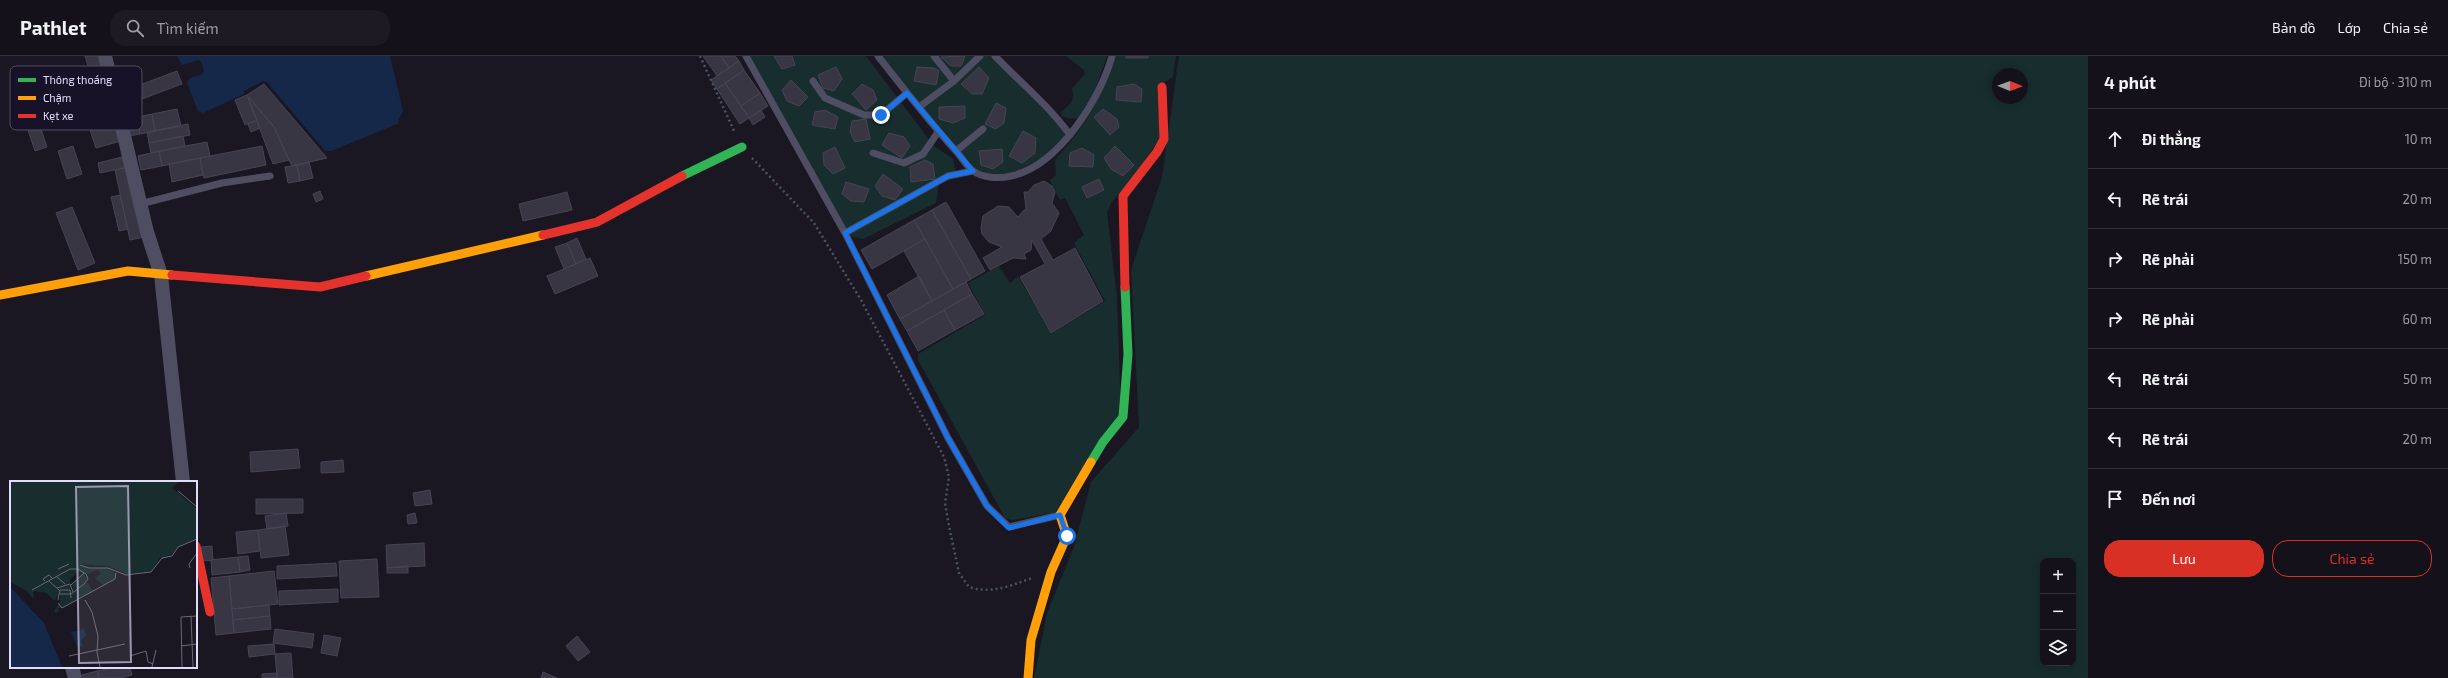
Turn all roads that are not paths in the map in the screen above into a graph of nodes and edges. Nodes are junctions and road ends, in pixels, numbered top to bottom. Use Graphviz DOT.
graph roads {
  1 [pos="105,56"];
  2 [pos="746,56"];
  3 [pos="878,56"];
  4 [pos="934,56"];
  5 [pos="980,56"];
  6 [pos="995,56"];
  7 [pos="1112,56"];
  8 [pos="107,66"];
  9 [pos="813,81"];
  10 [pos="954,81"];
  11 [pos="1162,87"];
  12 [pos="907,93"];
  13 [pos="919,107"];
  14 [pos="982,129"];
  15 [pos="122,130"];
  16 [pos="938,132"];
  17 [pos="1070,135"];
  18 [pos="742,147"];
  19 [pos="956,151"];
  20 [pos="873,153"];
  21 [pos="973,171"];
  22 [pos="270,176"];
  23 [pos="140,204"];
  24 [pos="845,233"];
  25 [pos="161,275"];
  26 [pos="0,295"];
  27 [pos="183,481"];
  28 [pos="1060,515"];
  29 [pos="197,551"];
  30 [pos="210,612"];
  31 [pos="72,668"];
  32 [pos="75,678"];
  33 [pos="1028,678"];
  1 -- 8 [label="street"];
  2 -- 24 [label="lane"];
  3 -- 12 [label="lane"];
  4 -- 10 [label="lane"];
  5 -- 10 [label="lane"];
  6 -- 17 [label="lane"];
  7 -- 17 [label="lane"];
  9 -- 12 [label="lane"];
  10 -- 13 [label="lane"];
  11 -- 28 [label="street"];
  12 -- 13 [label="lane"];
  13 -- 16 [label="lane"];
  14 -- 19 [label="lane"];
  15 -- 23 [label="street"];
  16 -- 19 [label="lane"];
  16 -- 20 [label="lane"];
  17 -- 21 [label="lane"];
  18 -- 25 [label="street"];
  19 -- 21 [label="lane"];
  21 -- 24 [label="lane"];
  22 -- 23 [label="lane"];
  23 -- 25 [label="street"];
  24 -- 28 [label="lane"];
  25 -- 26 [label="street"];
  25 -- 27 [label="street"];
  28 -- 33 [label="street"];
  29 -- 30 [label="street"];
  31 -- 32 [label="street"];
}
